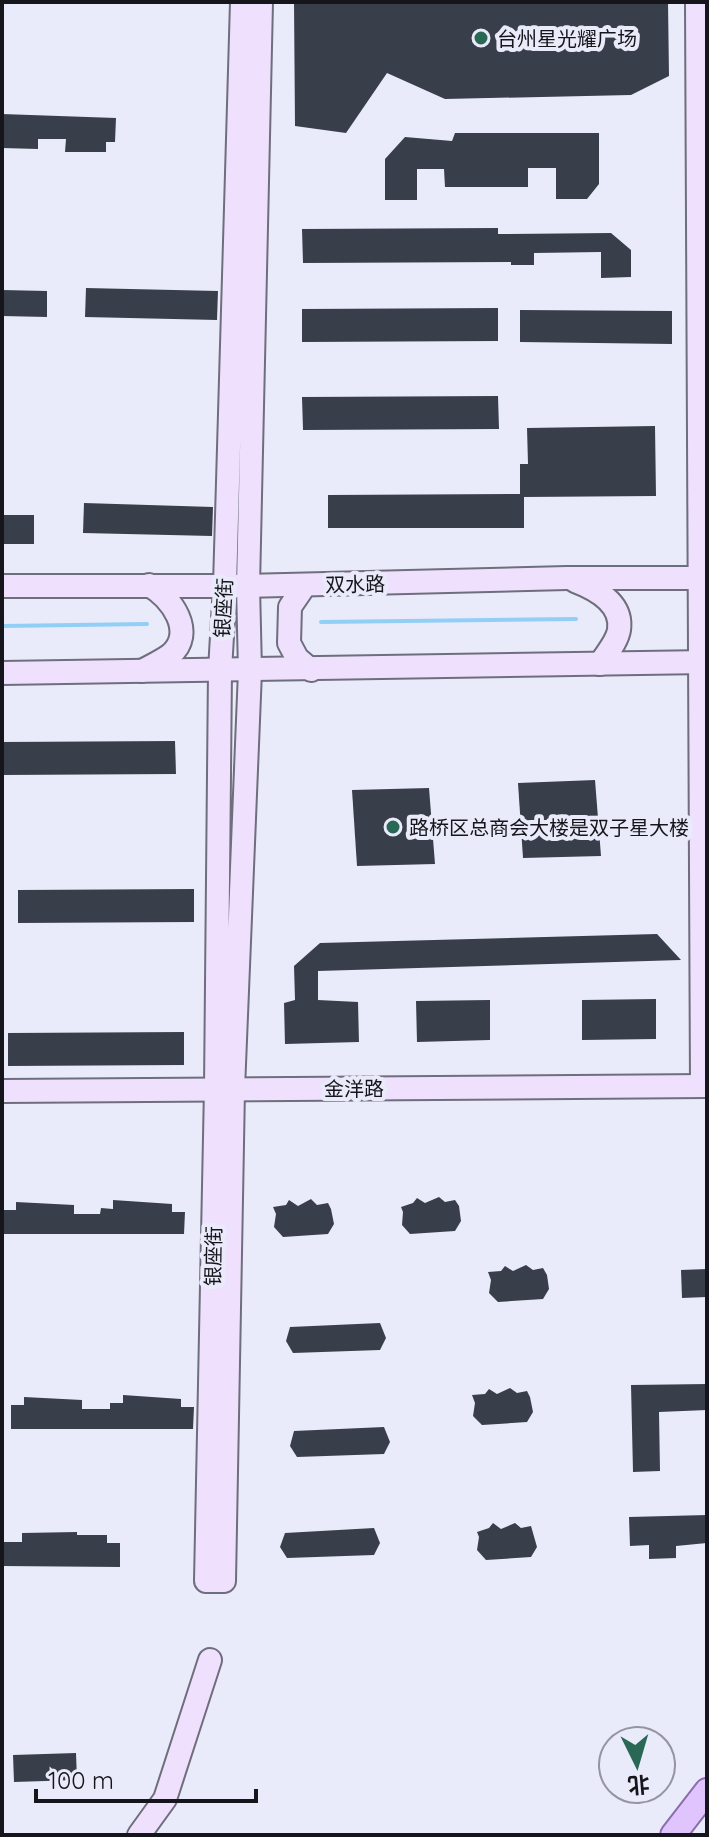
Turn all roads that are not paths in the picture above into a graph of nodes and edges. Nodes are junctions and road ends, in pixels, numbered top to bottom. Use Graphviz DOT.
graph roads {
  1 [pos="242,2"];
  2 [pos="261,2"];
  3 [pos="697,2"];
  4 [pos="567,578"];
  5 [pos="703,578"];
  6 [pos="149,585"];
  7 [pos="225,585"];
  8 [pos="305,585"];
  9 [pos="2,586"];
  10 [pos="248,586"];
  11 [pos="704,662"];
  12 [pos="600,664"];
  13 [pos="220,670"];
  14 [pos="311,670"];
  15 [pos="250,671"];
  16 [pos="141,672"];
  17 [pos="2,673"];
  18 [pos="705,1086"];
  19 [pos="225,1089"];
  20 [pos="2,1091"];
  21 [pos="210,1660"];
  22 [pos="707,1791"];
  23 [pos="139,1835"];
  24 [pos="673,1835"];
  1 -- 7 [label="main road, 银座街"];
  2 -- 10 [label="main road, 银座街"];
  3 -- 5 [label="main road"];
  4 -- 5 [label="main road, 双水路"];
  4 -- 8 [label="main road, 双水路"];
  4 -- 12 [label="main road"];
  5 -- 11 [label="main road"];
  6 -- 7 [label="main road, 双水路"];
  6 -- 9 [label="main road, 双水路"];
  6 -- 16 [label="main road"];
  7 -- 10 [label="main road, 双水路"];
  7 -- 13 [label="main road, 银座街"];
  8 -- 10 [label="main road, 双水路"];
  8 -- 14 [label="main road"];
  10 -- 15 [label="main road, 银座街"];
  11 -- 12 [label="main road"];
  11 -- 18 [label="main road"];
  12 -- 14 [label="main road"];
  13 -- 15 [label="main road"];
  13 -- 16 [label="main road"];
  13 -- 19 [label="main road, 银座街"];
  14 -- 15 [label="main road"];
  15 -- 19 [label="main road, 银座街"];
  16 -- 17 [label="main road"];
  18 -- 19 [label="main road, 金洋路"];
  19 -- 19 [label="main road, 银座街"];
  19 -- 20 [label="main road, 金洋路"];
  21 -- 23 [label="main road"];
  22 -- 24 [label="main road"];
}
